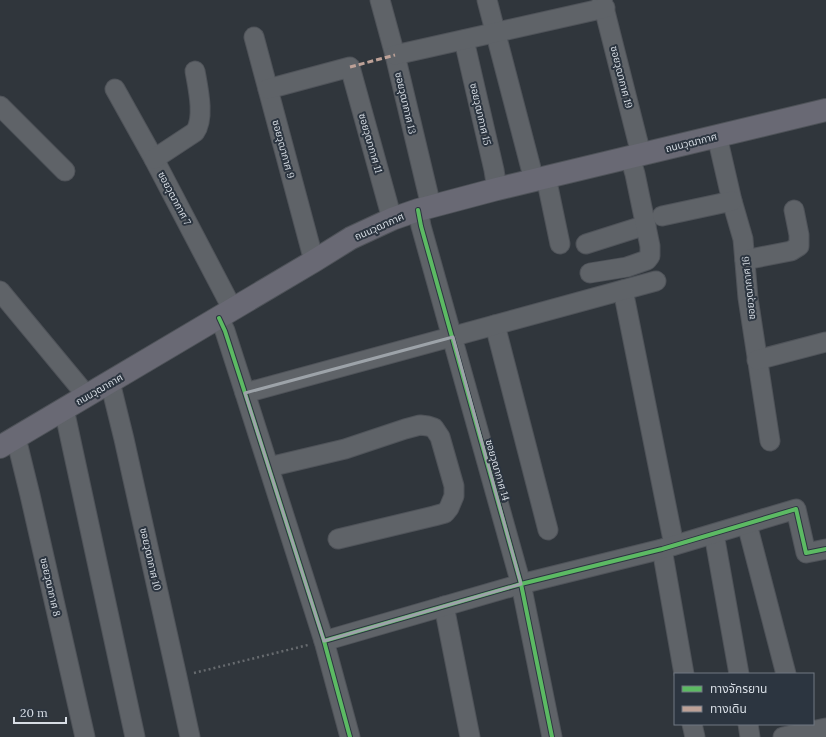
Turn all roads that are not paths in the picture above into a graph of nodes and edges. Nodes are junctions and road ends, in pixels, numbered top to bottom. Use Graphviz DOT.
graph roads {
  1 [pos="380,0"];
  2 [pos="486,0"];
  3 [pos="603,4"];
  4 [pos="495,33"];
  5 [pos="254,37"];
  6 [pos="464,40"];
  7 [pos="395,55"];
  8 [pos="195,71"];
  9 [pos="115,88"];
  10 [pos="268,89"];
  11 [pos="0,106"];
  12 [pos="826,110"];
  13 [pos="717,136"];
  14 [pos="636,156"];
  15 [pos="154,159"];
  16 [pos="65,171"];
  17 [pos="540,179"];
  18 [pos="497,189"];
  19 [pos="732,201"];
  20 [pos="424,208"];
  21 [pos="794,210"];
  22 [pos="662,216"];
  23 [pos="392,219"];
  24 [pos="646,225"];
  25 [pos="560,244"];
  26 [pos="586,244"];
  27 [pos="745,260"];
  28 [pos="314,261"];
  29 [pos="590,273"];
  30 [pos="656,281"];
  31 [pos="623,290"];
  32 [pos="0,291"];
  33 [pos="226,314"];
  34 [pos="495,325"];
  35 [pos="453,337"];
  36 [pos="826,342"];
  37 [pos="757,360"];
  38 [pos="110,382"];
  39 [pos="246,393"];
  40 [pos="87,396"];
  41 [pos="64,409"];
  42 [pos="770,441"];
  43 [pos="8,442"];
  44 [pos="268,466"];
  45 [pos="747,524"];
  46 [pos="548,530"];
  47 [pos="714,534"];
  48 [pos="338,539"];
  49 [pos="668,547"];
  50 [pos="826,548"];
  51 [pos="521,584"];
  52 [pos="444,606"];
  53 [pos="324,641"];
  54 [pos="684,673"];
  55 [pos="739,673"];
  56 [pos="786,673"];
  57 [pos="692,725"];
  58 [pos="748,725"];
  59 [pos="826,728"];
  60 [pos="796,733"];
  61 [pos="85,737"];
  62 [pos="135,737"];
  63 [pos="190,737"];
  64 [pos="350,737"];
  65 [pos="470,737"];
  66 [pos="552,737"];
  67 [pos="695,737"];
  68 [pos="750,737"];
  1 -- 7 [label="street, ซอยวุฒากาศ 13"];
  2 -- 4 [label="street"];
  3 -- 4 [label="street"];
  3 -- 14 [label="street, ซอยวุฒากาศ 19"];
  4 -- 6 [label="street"];
  4 -- 17 [label="street"];
  5 -- 10 [label="street, ซอยวุฒากาศ 9"];
  6 -- 7 [label="street"];
  6 -- 18 [label="street, ซอยวุฒากาศ 15"];
  7 -- 20 [label="street, ซอยวุฒากาศ 13"];
  8 -- 15 [label="street"];
  9 -- 15 [label="street, ซอยวุฒากาศ 7"];
  10 -- 23 [label="street, ซอยวุฒากาศ 11"];
  10 -- 28 [label="street, ซอยวุฒากาศ 9"];
  11 -- 16 [label="street"];
  12 -- 13 [label="main road, ถนนวุฒากาศ"];
  13 -- 14 [label="main road, ถนนวุฒากาศ"];
  13 -- 19 [label="street, ซอยวุฒากาศ 16"];
  14 -- 17 [label="main road, ถนนวุฒากาศ"];
  14 -- 24 [label="street, ซอยวุฒากาศ 19"];
  15 -- 33 [label="street, ซอยวุฒากาศ 7"];
  17 -- 18 [label="main road, ถนนวุฒากาศ"];
  17 -- 25 [label="street"];
  18 -- 20 [label="main road, ถนนวุฒากาศ"];
  19 -- 22 [label="street"];
  19 -- 27 [label="street, ซอยวุฒากาศ 16"];
  20 -- 23 [label="main road, ถนนวุฒากาศ"];
  20 -- 35 [label="street, ซอยวุฒากาศ 14"];
  21 -- 27 [label="street"];
  23 -- 28 [label="main road, ถนนวุฒากาศ"];
  24 -- 26 [label="street"];
  24 -- 29 [label="street, ซอยวุฒากาศ 19"];
  27 -- 37 [label="street, ซอยวุฒากาศ 16"];
  28 -- 33 [label="main road, ถนนวุฒากาศ"];
  30 -- 31 [label="street"];
  31 -- 34 [label="street"];
  31 -- 49 [label="street"];
  32 -- 40 [label="street"];
  33 -- 38 [label="main road, ถนนวุฒากาศ"];
  33 -- 39 [label="street, ซอยวุฒากาศ 7"];
  34 -- 35 [label="street"];
  34 -- 46 [label="street"];
  35 -- 39 [label="street"];
  35 -- 51 [label="street, ซอยวุฒากาศ 14"];
  36 -- 37 [label="street"];
  37 -- 42 [label="street, ซอยวุฒากาศ 16"];
  38 -- 40 [label="main road, ถนนวุฒากาศ"];
  38 -- 63 [label="street, ซอยวุฒากาศ 10"];
  39 -- 44 [label="street, ซอยวุฒากาศ 7"];
  40 -- 41 [label="main road, ถนนวุฒากาศ"];
  41 -- 43 [label="main road, ถนนวุฒากาศ"];
  41 -- 62 [label="street"];
  43 -- 61 [label="street, ซอยวุฒากาศ 8"];
  44 -- 48 [label="street"];
  44 -- 53 [label="street, ซอยวุฒากาศ 7"];
  45 -- 47 [label="street"];
  45 -- 50 [label="street"];
  45 -- 56 [label="street"];
  47 -- 49 [label="street"];
  47 -- 55 [label="street"];
  49 -- 51 [label="street"];
  49 -- 54 [label="street"];
  51 -- 52 [label="street"];
  51 -- 66 [label="street, ซอยวุฒากาศ 14"];
  52 -- 53 [label="street"];
  52 -- 65 [label="street"];
  53 -- 64 [label="street, ซอยวุฒากาศ 7"];
  57 -- 67 [label="street"];
  58 -- 68 [label="street"];
  59 -- 60 [label="street"];
}
